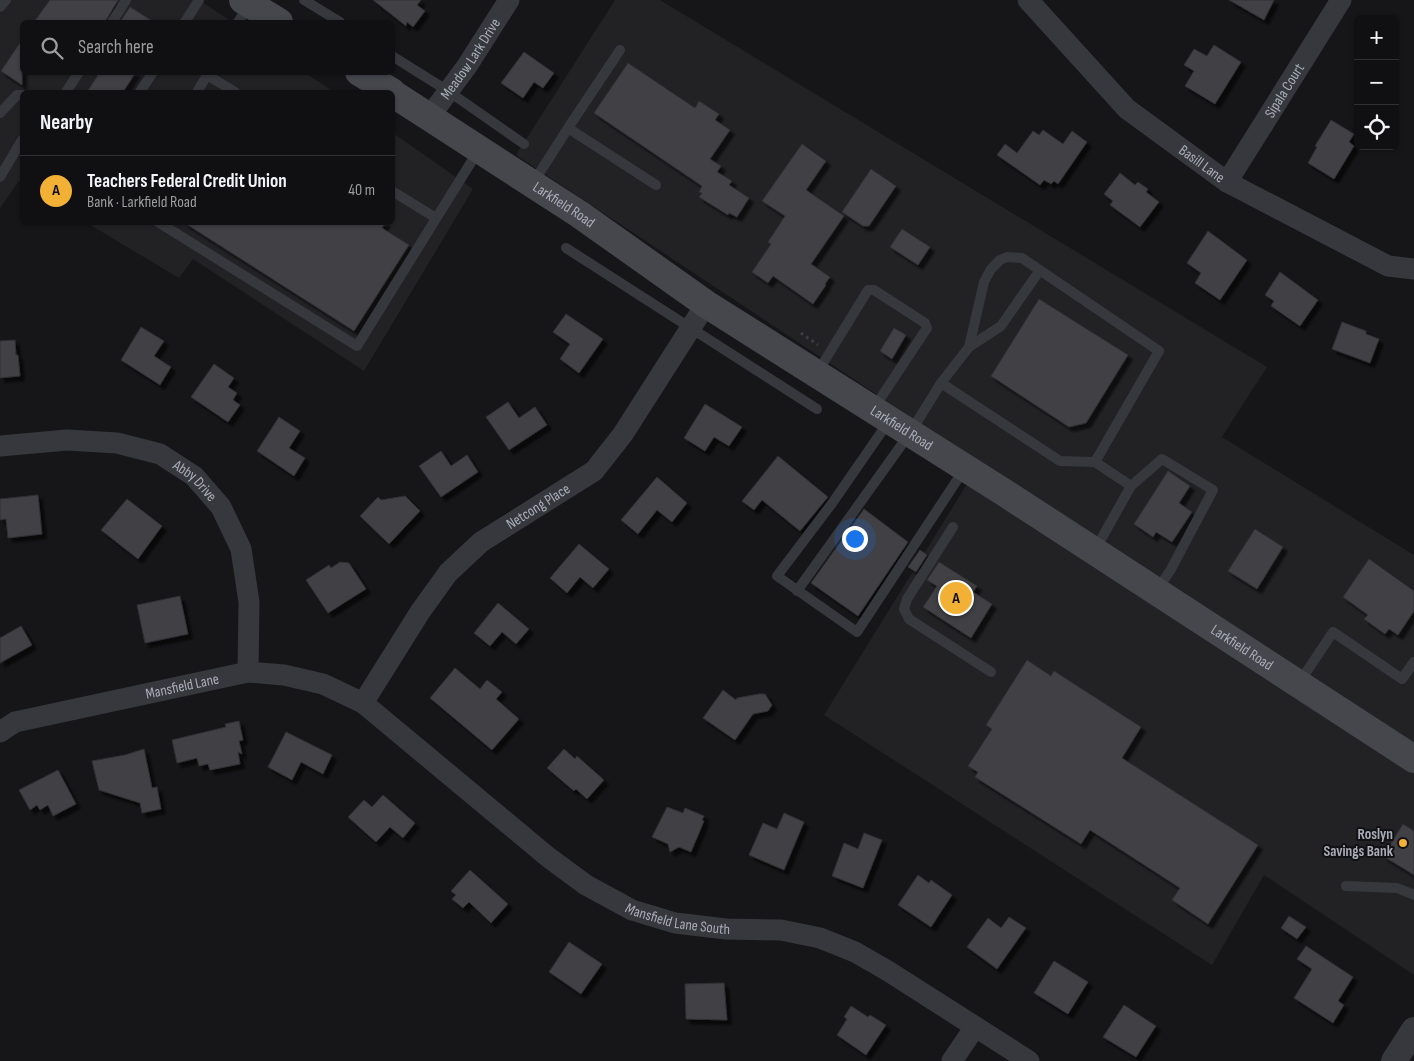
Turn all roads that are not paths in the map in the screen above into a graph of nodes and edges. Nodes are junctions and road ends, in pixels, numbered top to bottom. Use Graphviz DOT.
graph roads {
  1 [pos="6,0"];
  2 [pos="126,0"];
  3 [pos="199,0"];
  4 [pos="304,0"];
  5 [pos="509,0"];
  6 [pos="1028,0"];
  7 [pos="1340,0"];
  8 [pos="0,8"];
  9 [pos="243,9"];
  10 [pos="113,20"];
  11 [pos="186,20"];
  12 [pos="273,20"];
  13 [pos="337,20"];
  14 [pos="620,50"];
  15 [pos="395,58"];
  16 [pos="77,75"];
  17 [pos="151,75"];
  18 [pos="207,75"];
  19 [pos="210,75"];
  20 [pos="364,75"];
  21 [pos="67,90"];
  22 [pos="141,90"];
  23 [pos="198,90"];
  24 [pos="232,90"];
  25 [pos="387,90"];
  26 [pos="448,91"];
  27 [pos="20,95"];
  28 [pos="395,95"];
  29 [pos="0,114"];
  30 [pos="430,116"];
  31 [pos="568,128"];
  32 [pos="20,143"];
  33 [pos="524,144"];
  34 [pos="479,149"];
  35 [pos="0,177"];
  36 [pos="1227,182"];
  37 [pos="532,184"];
  38 [pos="656,185"];
  39 [pos="395,193"];
  40 [pos="436,218"];
  41 [pos="163,225"];
  42 [pos="566,248"];
  43 [pos="1414,269"];
  44 [pos="1040,270"];
  45 [pos="706,304"];
  46 [pos="691,328"];
  47 [pos="969,347"];
  48 [pos="816,374"];
  49 [pos="941,383"];
  50 [pos="817,409"];
  51 [pos="891,421"];
  52 [pos="0,446"];
  53 [pos="1094,462"];
  54 [pos="965,468"];
  55 [pos="1131,486"];
  56 [pos="952,528"];
  57 [pos="1094,551"];
  58 [pos="797,590"];
  59 [pos="1156,592"];
  60 [pos="1414,662"];
  61 [pos="248,672"];
  62 [pos="992,672"];
  63 [pos="1299,684"];
  64 [pos="363,703"];
  65 [pos="0,732"];
  66 [pos="1414,759"];
  67 [pos="1346,886"];
  68 [pos="1414,895"];
  69 [pos="975,1027"];
  70 [pos="1414,1030"];
  71 [pos="952,1061"];
  72 [pos="1029,1061"];
  73 [pos="1394,1061"];
  1 -- 8 [label="lane"];
  2 -- 10 [label="lane"];
  3 -- 11 [label="lane"];
  4 -- 13 [label="lane"];
  5 -- 26 [label="street, Meadow Lark Drive"];
  6 -- 36 [label="street, Basill Lane"];
  7 -- 36 [label="street, Sipala Court"];
  9 -- 12 [label="main road"];
  14 -- 31 [label="lane"];
  15 -- 26 [label="lane"];
  16 -- 21 [label="lane"];
  17 -- 22 [label="lane"];
  18 -- 23 [label="lane"];
  19 -- 24 [label="lane"];
  20 -- 25 [label="main road, Larkfield Road"];
  26 -- 30 [label="street, Meadow Lark Drive"];
  26 -- 33 [label="lane"];
  27 -- 29 [label="lane"];
  28 -- 30 [label="main road, Larkfield Road"];
  30 -- 34 [label="main road, Larkfield Road"];
  31 -- 37 [label="lane"];
  31 -- 38 [label="lane"];
  32 -- 35 [label="lane"];
  34 -- 37 [label="main road, Larkfield Road"];
  34 -- 40 [label="lane"];
  36 -- 43 [label="street, Basill Lane"];
  37 -- 45 [label="main road, Larkfield Road"];
  39 -- 40 [label="lane"];
  40 -- 41 [label="lane"];
  42 -- 46 [label="lane"];
  44 -- 47 [label="lane"];
  44 -- 47 [label="lane"];
  44 -- 53 [label="lane"];
  45 -- 46 [label="street, Netcong Place"];
  45 -- 48 [label="main road, Larkfield Road"];
  46 -- 50 [label="lane"];
  46 -- 64 [label="street, Netcong Place"];
  47 -- 49 [label="lane"];
  48 -- 51 [label="main road, Larkfield Road"];
  48 -- 51 [label="lane"];
  49 -- 51 [label="lane"];
  49 -- 53 [label="lane"];
  51 -- 54 [label="main road, Larkfield Road"];
  51 -- 58 [label="lane"];
  51 -- 58 [label="lane"];
  52 -- 61 [label="street, Abby Drive"];
  53 -- 55 [label="lane"];
  54 -- 57 [label="main road, Larkfield Road"];
  54 -- 58 [label="lane"];
  55 -- 57 [label="lane"];
  55 -- 59 [label="lane"];
  56 -- 62 [label="lane"];
  57 -- 59 [label="main road, Larkfield Road"];
  59 -- 63 [label="main road, Larkfield Road"];
  60 -- 63 [label="lane"];
  61 -- 64 [label="street, Mansfield Lane"];
  61 -- 65 [label="street, Mansfield Lane"];
  63 -- 66 [label="main road, Larkfield Road"];
  64 -- 69 [label="street, Mansfield Lane South"];
  67 -- 68 [label="lane"];
  69 -- 71 [label="street"];
  69 -- 72 [label="street, Mansfield Lane South"];
  70 -- 73 [label="street"];
}
